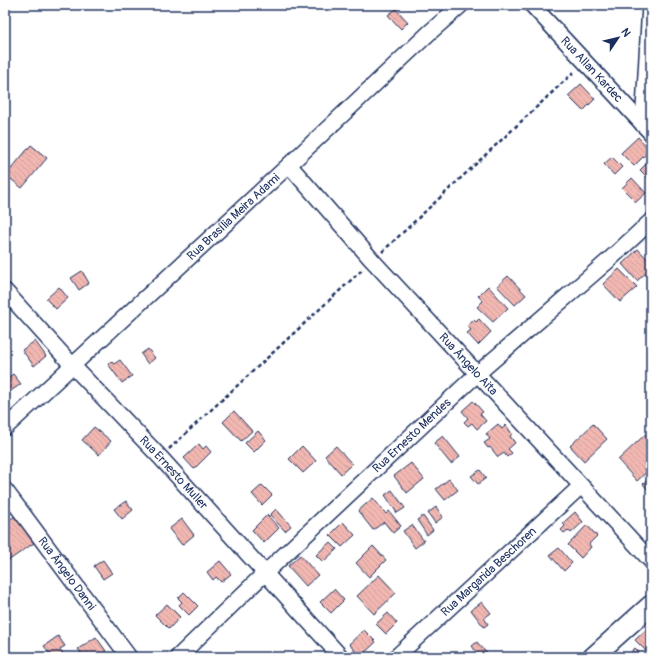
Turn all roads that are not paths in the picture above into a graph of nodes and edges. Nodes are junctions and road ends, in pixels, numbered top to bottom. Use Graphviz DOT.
graph roads {
  1 [pos="461,5"];
  2 [pos="532,5"];
  3 [pos="650,5"];
  4 [pos="647,129"];
  5 [pos="289,165"];
  6 [pos="651,221"];
  7 [pos="5,291"];
  8 [pos="72,365"];
  9 [pos="477,374"];
  10 [pos="5,428"];
  11 [pos="581,486"];
  12 [pos="5,490"];
  13 [pos="651,561"];
  14 [pos="265,573"];
  15 [pos="651,605"];
  16 [pos="129,657"];
  17 [pos="178,657"];
  18 [pos="341,657"];
  19 [pos="396,657"];
  20 [pos="593,657"];
  1 -- 5 [label="street, Rua Brasília Meira Adami"];
  2 -- 4 [label="street, Rua Allan Kardec"];
  3 -- 4 [label="street"];
  5 -- 8 [label="street, Rua Brasília Meira Adami"];
  5 -- 9 [label="street, Rua Ângelo Aita"];
  6 -- 9 [label="street, Rua Ernesto Mendes"];
  7 -- 8 [label="street, Rua Ernesto Muller"];
  8 -- 10 [label="street, Rua Brasília Meira Adami"];
  8 -- 14 [label="street, Rua Ernesto Muller"];
  9 -- 11 [label="street, Rua Ângelo Aita"];
  9 -- 14 [label="street, Rua Ernesto Mendes"];
  11 -- 13 [label="street, Rua Ângelo Aita"];
  11 -- 19 [label="street, Rua Margarida Beschoren"];
  12 -- 16 [label="street, Rua Ângelo Danni"];
  14 -- 17 [label="street, Rua Ernesto Mendes"];
  14 -- 18 [label="street, Rua Ernesto Muller"];
  15 -- 20 [label="street"];
}
